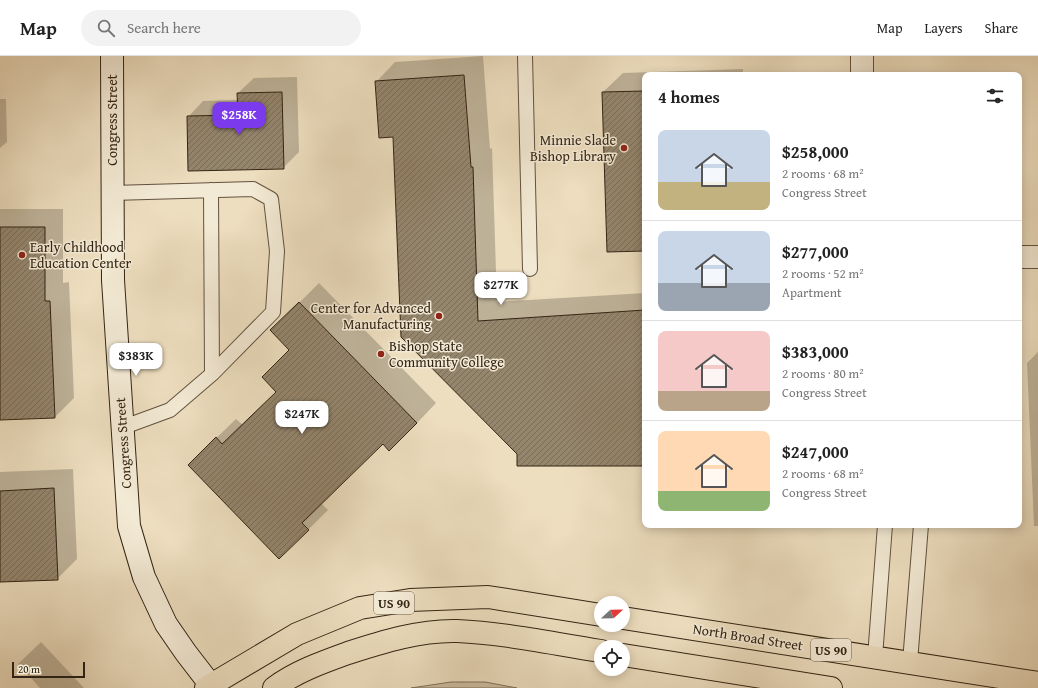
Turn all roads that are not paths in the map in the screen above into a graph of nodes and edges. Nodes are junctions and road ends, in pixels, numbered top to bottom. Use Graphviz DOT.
graph roads {
  1 [pos="112,56"];
  2 [pos="525,56"];
  3 [pos="862,56"];
  4 [pos="862,72"];
  5 [pos="211,190"];
  6 [pos="112,193"];
  7 [pos="1022,257"];
  8 [pos="1038,257"];
  9 [pos="530,269"];
  10 [pos="212,374"];
  11 [pos="122,428"];
  12 [pos="885,528"];
  13 [pos="921,528"];
  14 [pos="594,614"];
  15 [pos="630,619"];
  16 [pos="594,650"];
  17 [pos="630,656"];
  18 [pos="875,656"];
  19 [pos="910,662"];
  20 [pos="1038,683"];
  21 [pos="210,687"];
  22 [pos="274,688"];
  23 [pos="831,688"];
  1 -- 6 [label="street, Congress Street"];
  2 -- 9 [label="lane"];
  3 -- 4 [label="street"];
  5 -- 6 [label="lane"];
  5 -- 10 [label="lane"];
  5 -- 10 [label="lane"];
  6 -- 11 [label="street, Congress Street"];
  7 -- 8 [label="street"];
  10 -- 11 [label="lane"];
  11 -- 21 [label="street, Congress Street"];
  12 -- 18 [label="lane"];
  13 -- 19 [label="lane"];
  14 -- 21 [label="main road, US 90"];
  15 -- 18 [label="main road, North Broad Street / US 90"];
  16 -- 22 [label="main road"];
  17 -- 23 [label="main road"];
  18 -- 19 [label="main road, North Broad Street / US 90"];
  19 -- 20 [label="main road, North Broad Street / US 90"];
}
